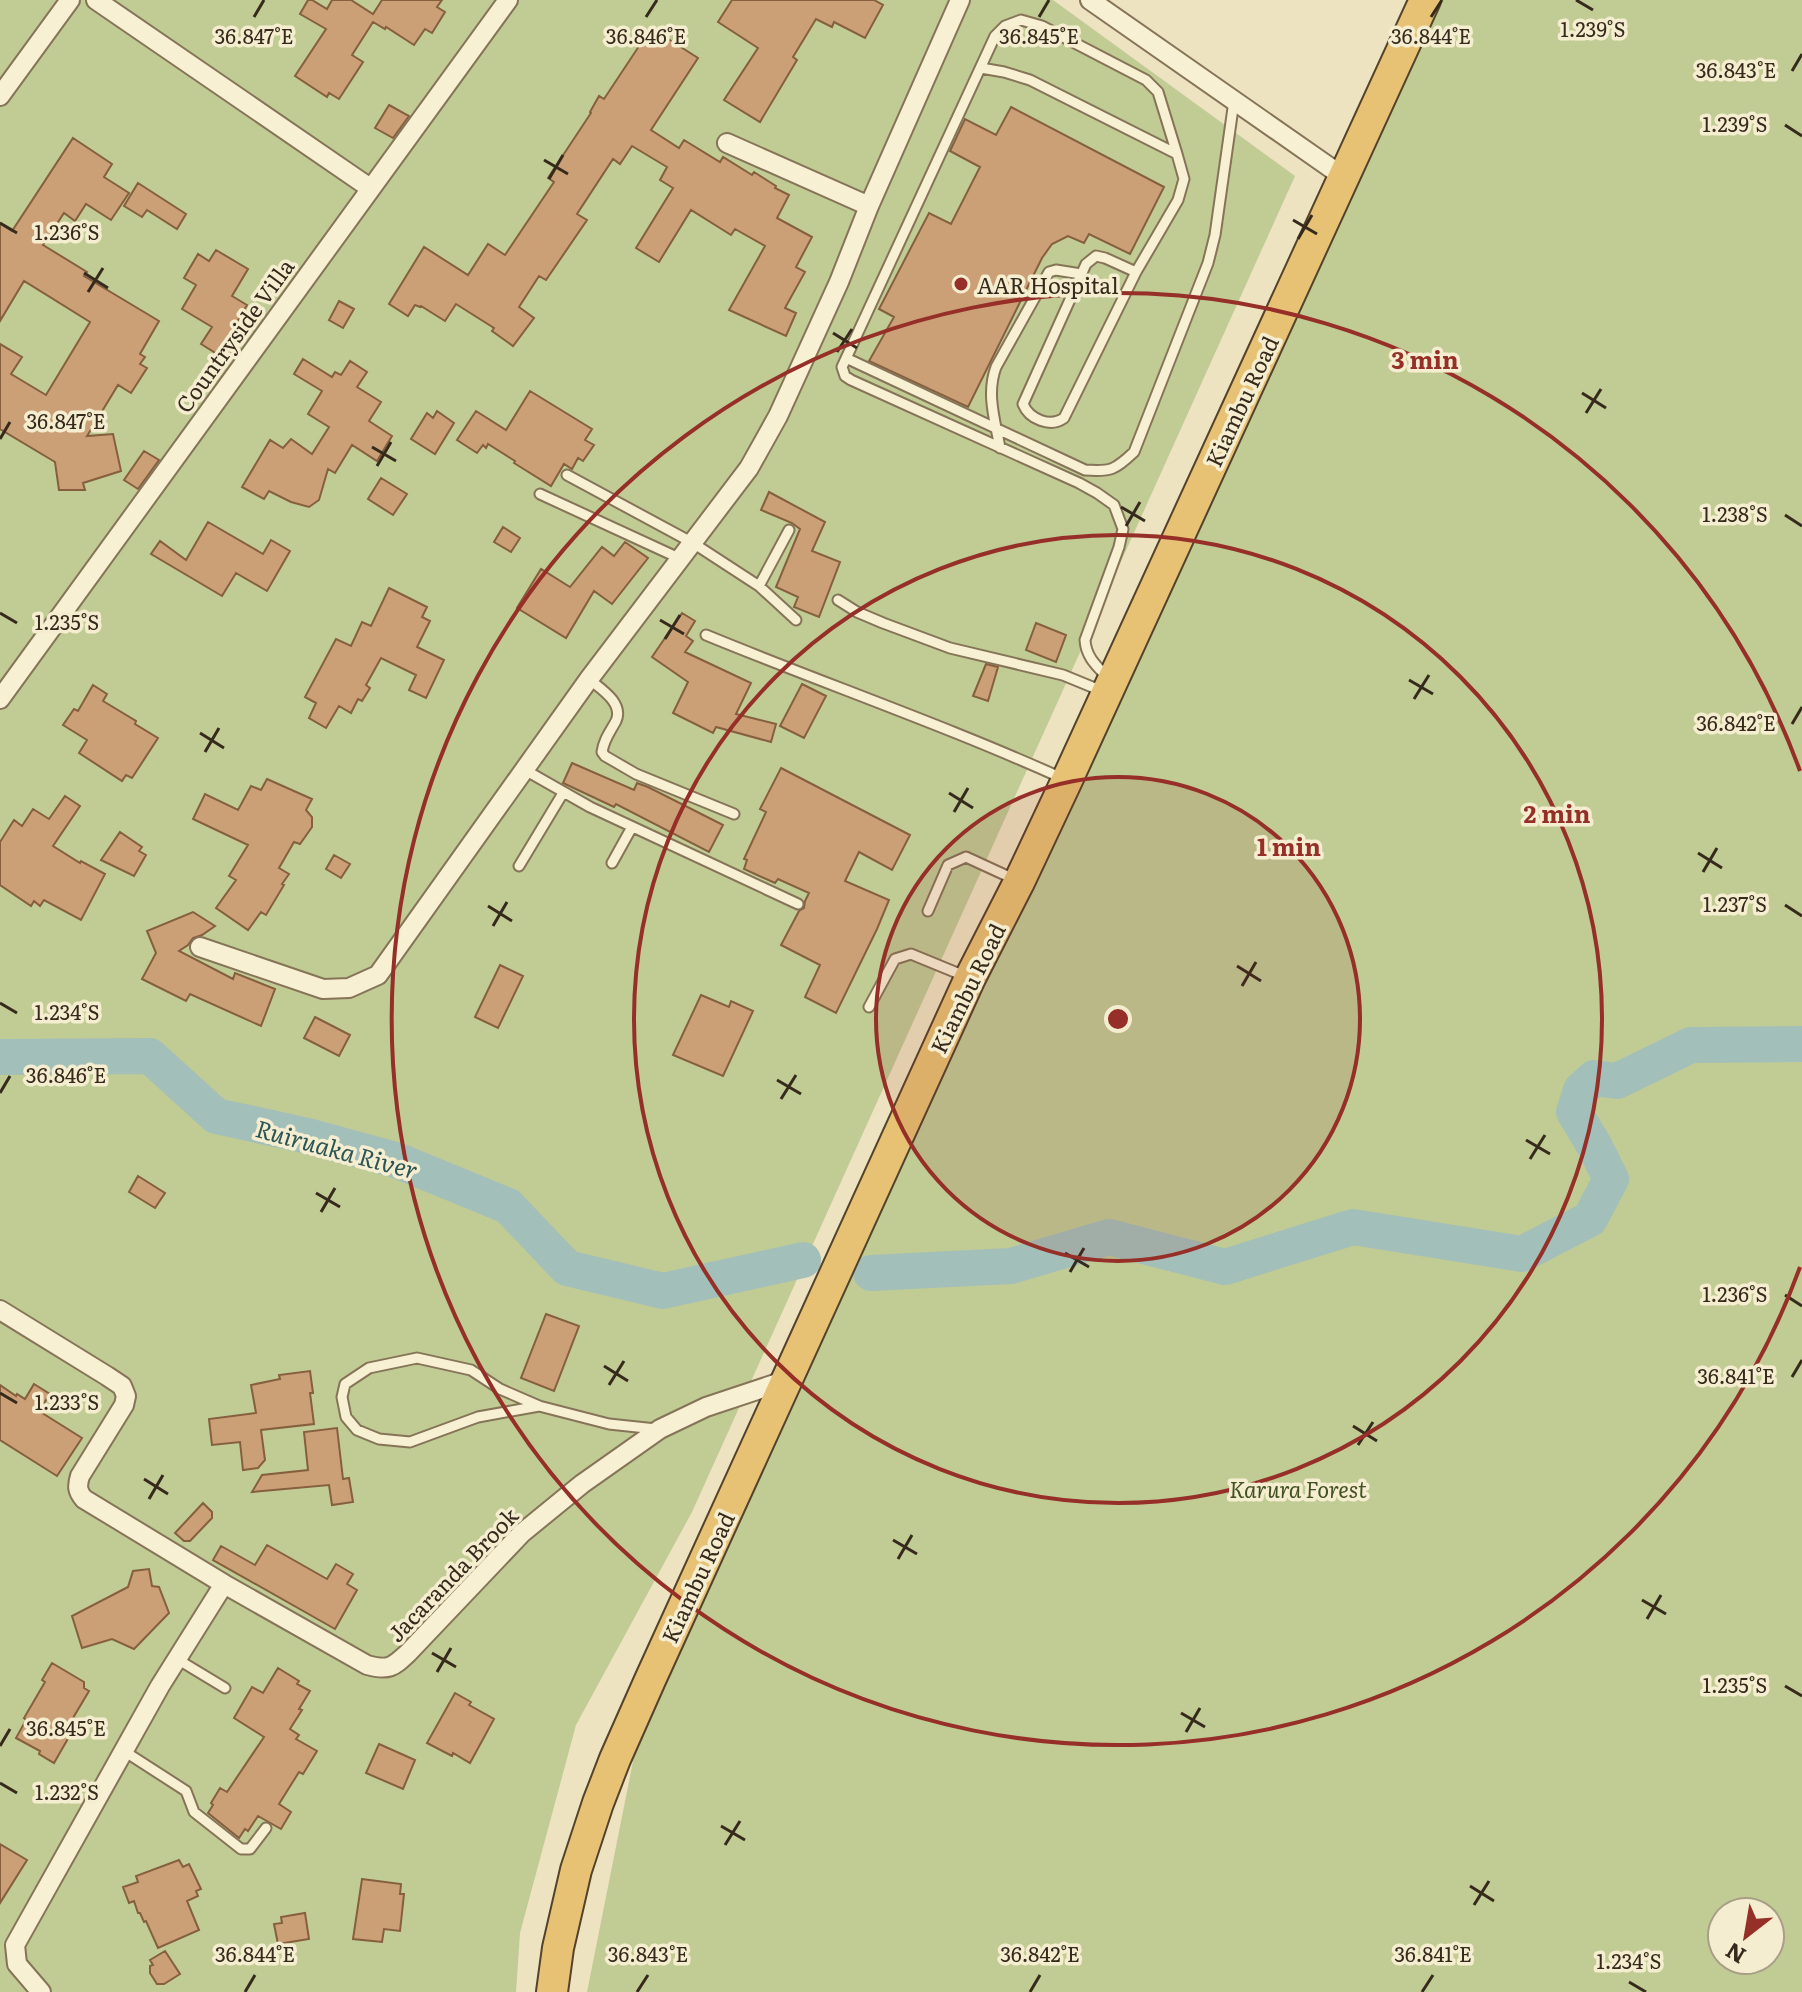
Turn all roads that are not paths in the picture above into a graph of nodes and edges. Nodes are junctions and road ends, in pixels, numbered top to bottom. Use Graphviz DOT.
graph roads {
  1 [pos="70,0"];
  2 [pos="96,0"];
  3 [pos="508,0"];
  4 [pos="960,0"];
  5 [pos="1090,0"];
  6 [pos="1425,0"];
  7 [pos="981,68"];
  8 [pos="0,96"];
  9 [pos="1234,101"];
  10 [pos="727,143"];
  11 [pos="1177,154"];
  12 [pos="1345,178"];
  13 [pos="370,188"];
  14 [pos="869,206"];
  15 [pos="1136,272"];
  16 [pos="1081,274"];
  17 [pos="846,358"];
  18 [pos="888,377"];
  19 [pos="881,394"];
  20 [pos="996,429"];
  21 [pos="1000,448"];
  22 [pos="567,475"];
  23 [pos="540,494"];
  24 [pos="789,530"];
  25 [pos="693,543"];
  26 [pos="681,559"];
  27 [pos="759,586"];
  28 [pos="838,600"];
  29 [pos="796,620"];
  30 [pos="706,635"];
  31 [pos="589,679"];
  32 [pos="1109,688"];
  33 [pos="0,699"];
  34 [pos="525,770"];
  35 [pos="1067,780"];
  36 [pos="563,793"];
  37 [pos="734,814"];
  38 [pos="632,827"];
  39 [pos="612,863"];
  40 [pos="519,866"];
  41 [pos="1019,882"];
  42 [pos="798,904"];
  43 [pos="928,911"];
  44 [pos="200,947"];
  45 [pos="970,978"];
  46 [pos="869,1007"];
  47 [pos="0,1310"];
  48 [pos="787,1380"];
  49 [pos="539,1406"];
  50 [pos="660,1429"];
  51 [pos="224,1584"];
  52 [pos="177,1659"];
  53 [pos="225,1688"];
  54 [pos="124,1751"];
  55 [pos="266,1828"];
  56 [pos="41,1992"];
  57 [pos="552,1992"];
  1 -- 8 [label="street"];
  2 -- 13 [label="street"];
  3 -- 13 [label="street, Countryside Villa"];
  4 -- 14 [label="street"];
  5 -- 9 [label="street"];
  6 -- 12 [label="highway, Kiambu Road"];
  7 -- 11 [label="lane"];
  7 -- 11 [label="lane"];
  7 -- 17 [label="lane"];
  9 -- 12 [label="street"];
  9 -- 20 [label="lane"];
  10 -- 14 [label="street"];
  11 -- 15 [label="lane"];
  12 -- 32 [label="highway, Kiambu Road"];
  13 -- 33 [label="street, Countryside Villa"];
  14 -- 25 [label="street"];
  15 -- 16 [label="lane"];
  15 -- 16 [label="lane"];
  16 -- 20 [label="lane"];
  17 -- 18 [label="lane"];
  17 -- 19 [label="lane"];
  18 -- 19 [label="lane"];
  18 -- 20 [label="lane"];
  19 -- 21 [label="lane"];
  20 -- 21 [label="lane"];
  21 -- 32 [label="lane"];
  22 -- 25 [label="lane"];
  23 -- 26 [label="lane"];
  24 -- 27 [label="lane"];
  25 -- 26 [label="street"];
  25 -- 27 [label="lane"];
  26 -- 31 [label="street"];
  27 -- 29 [label="lane"];
  28 -- 32 [label="lane"];
  30 -- 35 [label="lane"];
  31 -- 34 [label="street"];
  31 -- 37 [label="lane"];
  32 -- 35 [label="highway, Kiambu Road"];
  34 -- 36 [label="lane"];
  34 -- 44 [label="street"];
  35 -- 41 [label="highway, Kiambu Road"];
  36 -- 38 [label="lane"];
  36 -- 40 [label="lane"];
  38 -- 39 [label="lane"];
  38 -- 42 [label="lane"];
  41 -- 43 [label="lane"];
  41 -- 45 [label="highway, Kiambu Road"];
  45 -- 46 [label="lane"];
  45 -- 48 [label="highway, Kiambu Road"];
  47 -- 51 [label="street, Jacaranda Brook"];
  48 -- 50 [label="street, Jacaranda Brook"];
  48 -- 57 [label="highway, Kiambu Road"];
  49 -- 49 [label="lane"];
  49 -- 50 [label="lane"];
  50 -- 51 [label="street, Jacaranda Brook"];
  51 -- 52 [label="street"];
  52 -- 53 [label="lane"];
  52 -- 54 [label="street"];
  54 -- 55 [label="lane"];
  54 -- 56 [label="street"];
}
